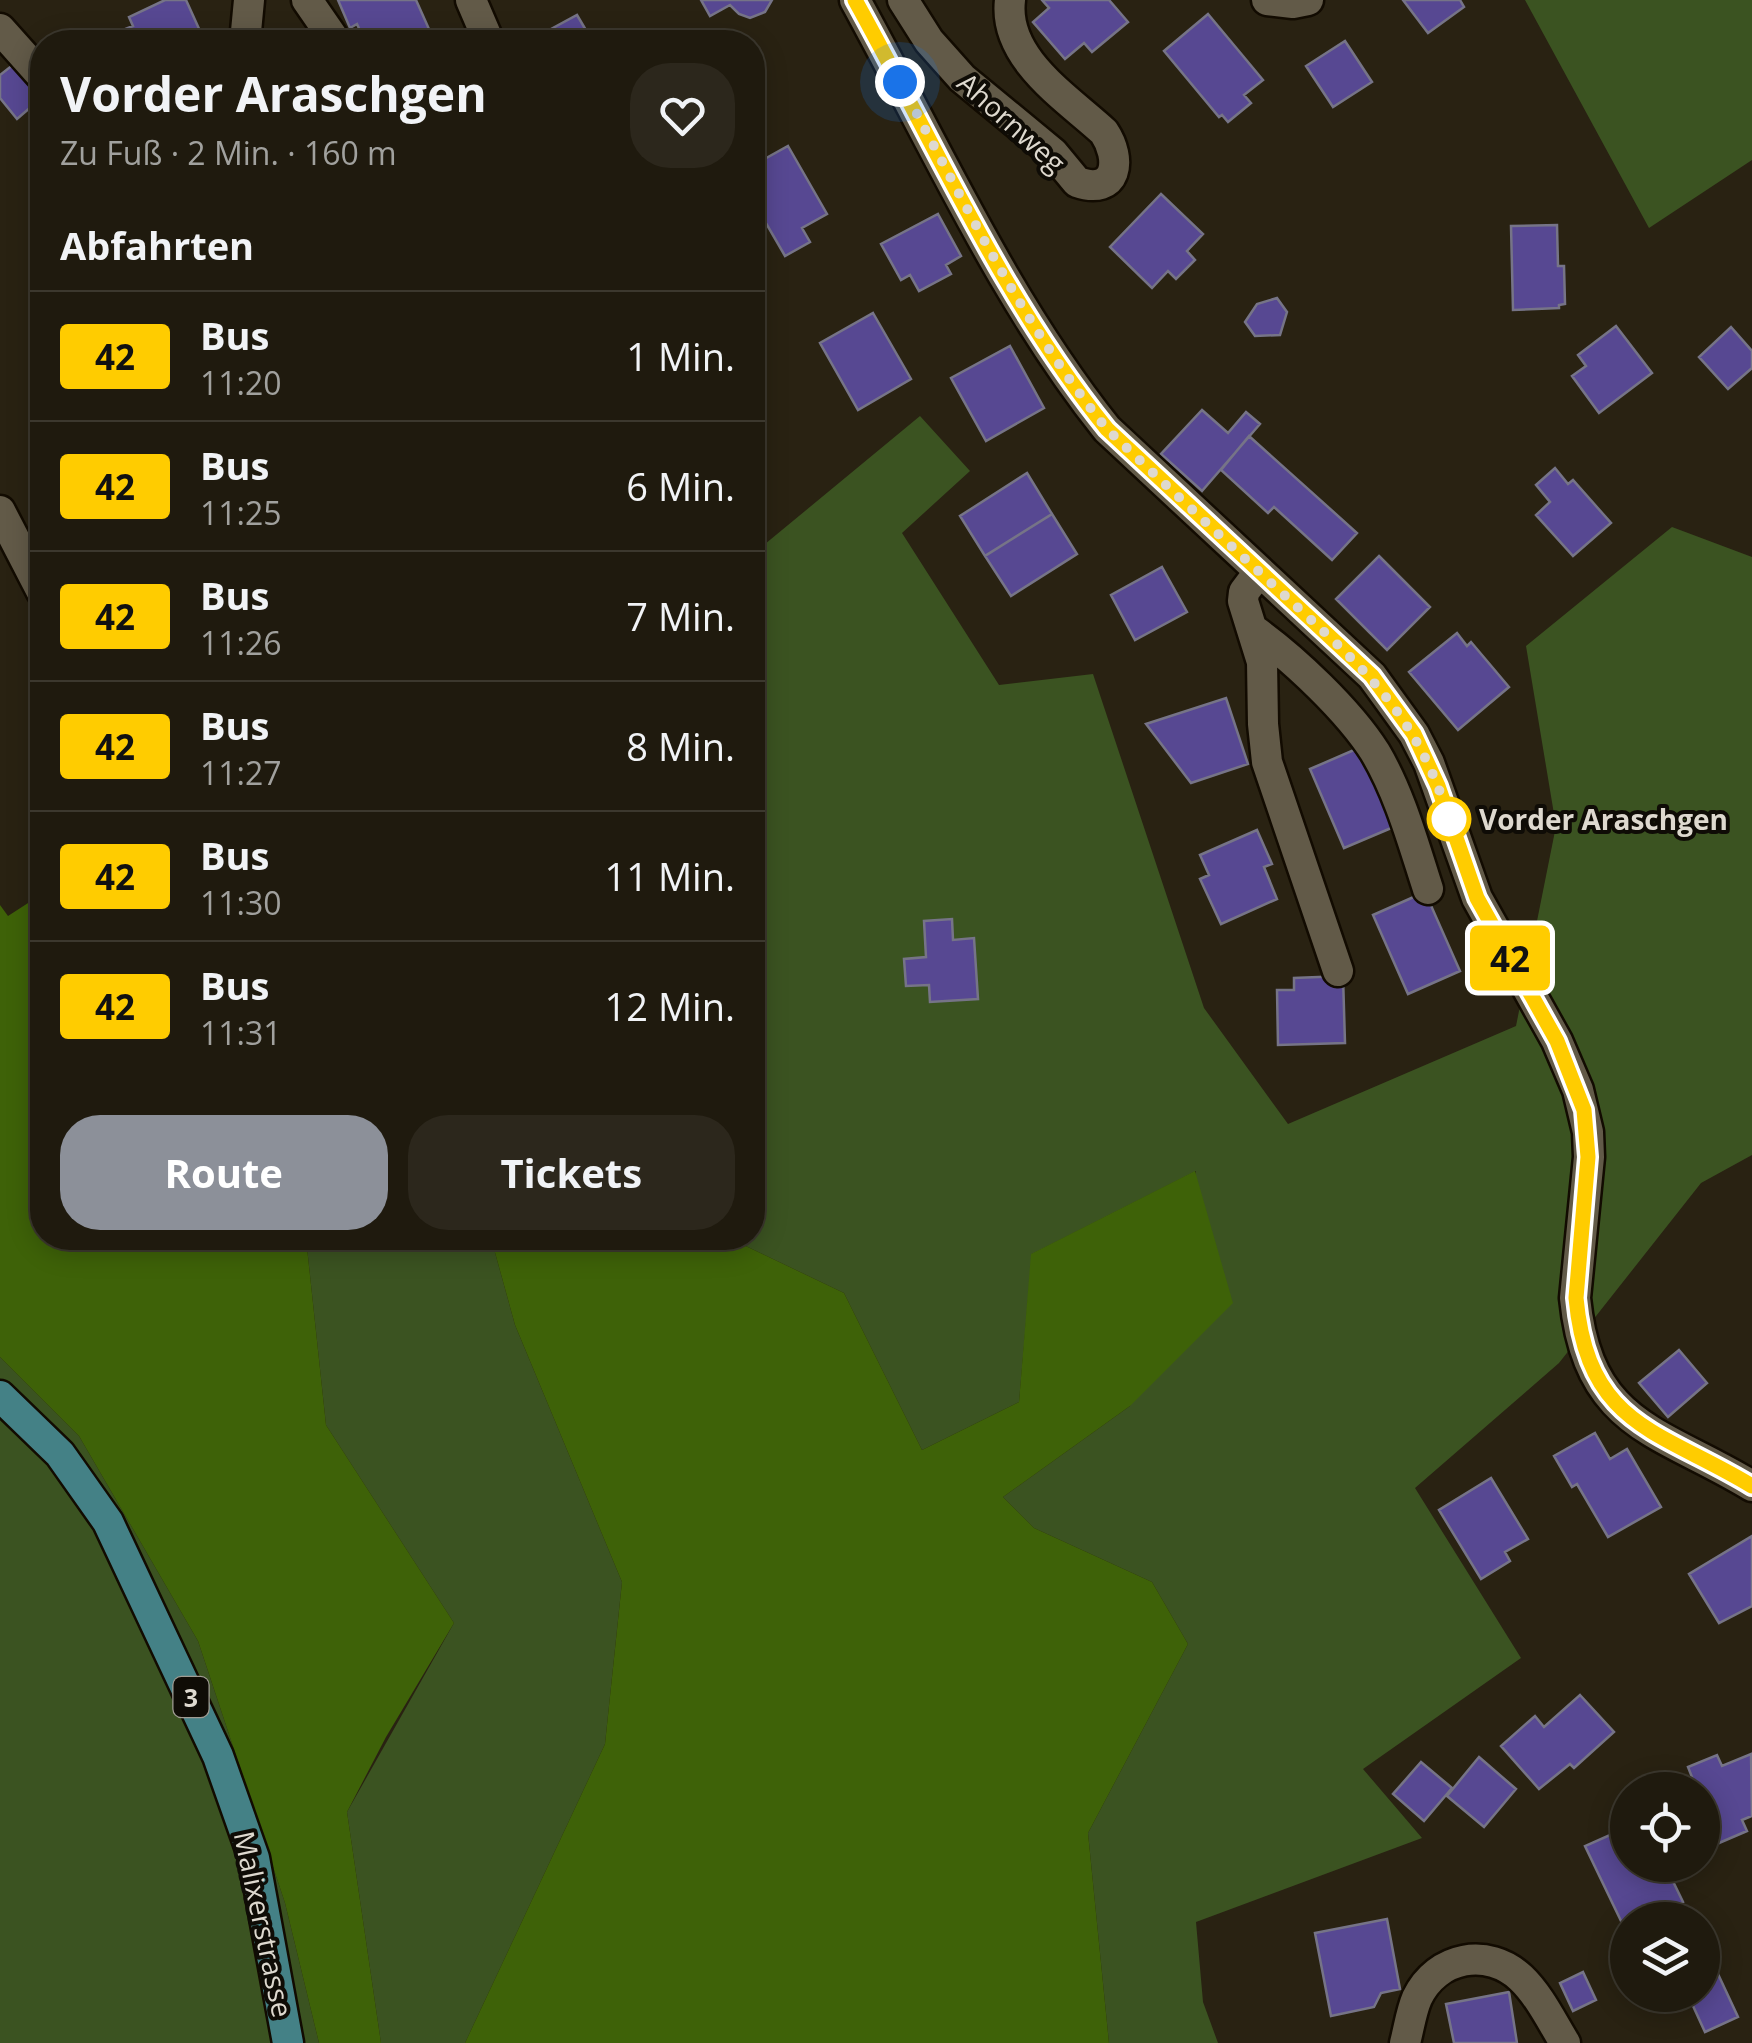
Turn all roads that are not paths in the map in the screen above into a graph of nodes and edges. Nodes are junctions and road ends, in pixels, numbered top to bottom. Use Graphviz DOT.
graph roads {
  1 [pos="249,0"];
  2 [pos="307,0"];
  3 [pos="471,0"];
  4 [pos="855,0"];
  5 [pos="904,0"];
  6 [pos="1010,0"];
  7 [pos="1268,0"];
  8 [pos="1308,0"];
  9 [pos="0,29"];
  10 [pos="247,30"];
  11 [pos="328,30"];
  12 [pos="484,30"];
  13 [pos="30,63"];
  14 [pos="0,512"];
  15 [pos="30,569"];
  16 [pos="1259,572"];
  17 [pos="1255,631"];
  18 [pos="1428,890"];
  19 [pos="1338,971"];
  20 [pos="0,1396"];
  21 [pos="1752,1486"];
  22 [pos="288,2043"];
  23 [pos="1405,2043"];
  24 [pos="1565,2043"];
  1 -- 10 [label="street"];
  2 -- 11 [label="street"];
  3 -- 12 [label="street"];
  4 -- 16 [label="street"];
  5 -- 6 [label="street, Ahornweg"];
  7 -- 8 [label="street"];
  9 -- 13 [label="street"];
  14 -- 15 [label="street"];
  16 -- 17 [label="street"];
  16 -- 21 [label="street"];
  17 -- 18 [label="street"];
  17 -- 19 [label="street"];
  20 -- 22 [label="main road, Malixerstrasse / 3"];
  23 -- 24 [label="street"];
}
